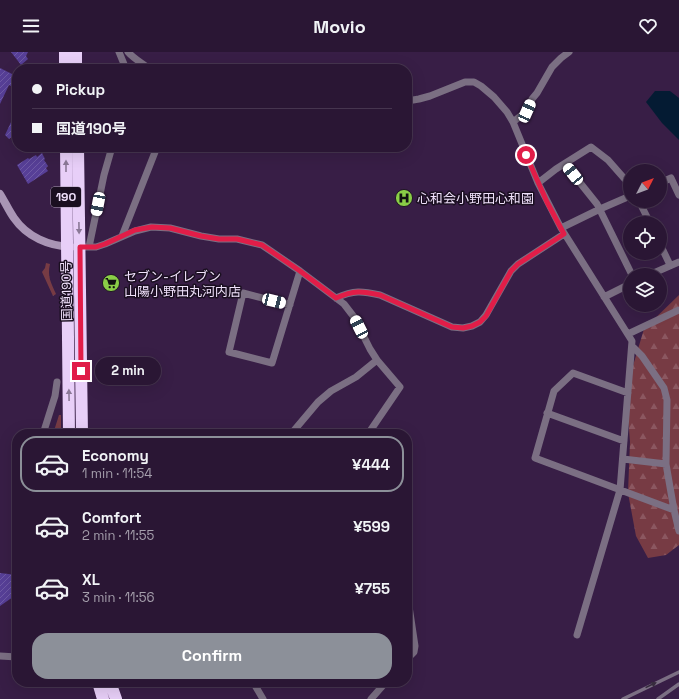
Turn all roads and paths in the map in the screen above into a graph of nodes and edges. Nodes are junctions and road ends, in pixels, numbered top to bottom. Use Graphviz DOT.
graph roads {
  1 [pos="65,52"];
  2 [pos="76,52"];
  3 [pos="119,52"];
  4 [pos="128,52"];
  5 [pos="569,52"];
  6 [pos="65,64"];
  7 [pos="76,64"];
  8 [pos="124,64"];
  9 [pos="144,64"];
  10 [pos="412,101"];
  11 [pos="513,122"];
  12 [pos="66,152"];
  13 [pos="78,152"];
  14 [pos="111,152"];
  15 [pos="155,152"];
  16 [pos="565,164"];
  17 [pos="623,177"];
  18 [pos="667,180"];
  19 [pos="538,183"];
  20 [pos="0,194"];
  21 [pos="679,195"];
  22 [pos="623,199"];
  23 [pos="600,209"];
  24 [pos="562,231"];
  25 [pos="122,236"];
  26 [pos="66,247"];
  27 [pos="84,247"];
  28 [pos="667,259"];
  29 [pos="679,262"];
  30 [pos="670,265"];
  31 [pos="629,268"];
  32 [pos="664,268"];
  33 [pos="300,271"];
  34 [pos="623,288"];
  35 [pos="604,297"];
  36 [pos="336,298"];
  37 [pos="290,305"];
  38 [pos="679,310"];
  39 [pos="628,334"];
  40 [pos="632,346"];
  41 [pos="377,360"];
  42 [pos="57,382"];
  43 [pos="628,393"];
  44 [pos="547,413"];
  45 [pos="45,429"];
  46 [pos="70,429"];
  47 [pos="82,429"];
  48 [pos="295,429"];
  49 [pos="371,429"];
  50 [pos="624,441"];
  51 [pos="623,459"];
  52 [pos="666,464"];
  53 [pos="620,490"];
  54 [pos="674,510"];
  55 [pos="679,531"];
  56 [pos="412,626"];
  57 [pos="577,635"];
  58 [pos="412,654"];
  59 [pos="0,656"];
  60 [pos="12,657"];
  61 [pos="679,672"];
  62 [pos="679,684"];
  63 [pos="99,687"];
  64 [pos="112,687"];
  65 [pos="256,687"];
  66 [pos="382,687"];
  67 [pos="671,690"];
  68 [pos="103,699"];
  69 [pos="116,699"];
  70 [pos="263,699"];
  71 [pos="371,699"];
  72 [pos="623,699"];
  73 [pos="658,699"];
  74 [pos="662,699"];
  1 -- 6 [label="highway"];
  2 -- 7 [label="highway"];
  3 -- 8 [label="street"];
  4 -- 9 [label="street"];
  5 -- 11 [label="street"];
  10 -- 11 [label="street"];
  11 -- 19 [label="street"];
  26 -- 12 [label="highway, 国道190号 / 190, one-way"];
  13 -- 27 [label="highway, 国道190号 / 190, one-way"];
  14 -- 27 [label="street"];
  15 -- 25 [label="street"];
  16 -- 17 [label="street"];
  16 -- 19 [label="street"];
  16 -- 23 [label="street"];
  18 -- 21 [label="street"];
  19 -- 24 [label="street"];
  20 -- 26 [label="street"];
  22 -- 23 [label="street"];
  23 -- 24 [label="street"];
  23 -- 31 [label="street"];
  24 -- 35 [label="street"];
  24 -- 36 [label="street"];
  25 -- 27 [label="street"];
  25 -- 33 [label="street"];
  26 -- 27 [label="street"];
  46 -- 26 [label="highway, 国道190号 / 190, one-way"];
  27 -- 47 [label="highway, 国道190号 / 190"];
  28 -- 30 [label="street"];
  29 -- 30 [label="street"];
  30 -- 32 [label="street"];
  33 -- 36 [label="street"];
  33 -- 37 [label="street"];
  34 -- 35 [label="street"];
  35 -- 39 [label="street"];
  36 -- 41 [label="street"];
  37 -- 37 [label="street"];
  38 -- 39 [label="street"];
  39 -- 40 [label="street"];
  40 -- 43 [label="street"];
  40 -- 52 [label="street"];
  41 -- 48 [label="street"];
  41 -- 49 [label="street"];
  42 -- 45 [label="street"];
  43 -- 44 [label="street"];
  43 -- 50 [label="street"];
  44 -- 50 [label="street"];
  44 -- 53 [label="street"];
  50 -- 51 [label="street"];
  51 -- 52 [label="street"];
  51 -- 53 [label="street"];
  52 -- 54 [label="street"];
  53 -- 54 [label="street"];
  53 -- 57 [label="street"];
  54 -- 55 [label="street"];
  56 -- 58 [label="street"];
  59 -- 60 [label="street"];
  72 -- 61 [label="lane, one-way"];
  62 -- 67 [label="lane"];
  63 -- 68 [label="highway"];
  64 -- 69 [label="highway"];
  65 -- 70 [label="street"];
  66 -- 71 [label="street"];
  67 -- 73 [label="lane"];
  67 -- 74 [label="lane"];
}
